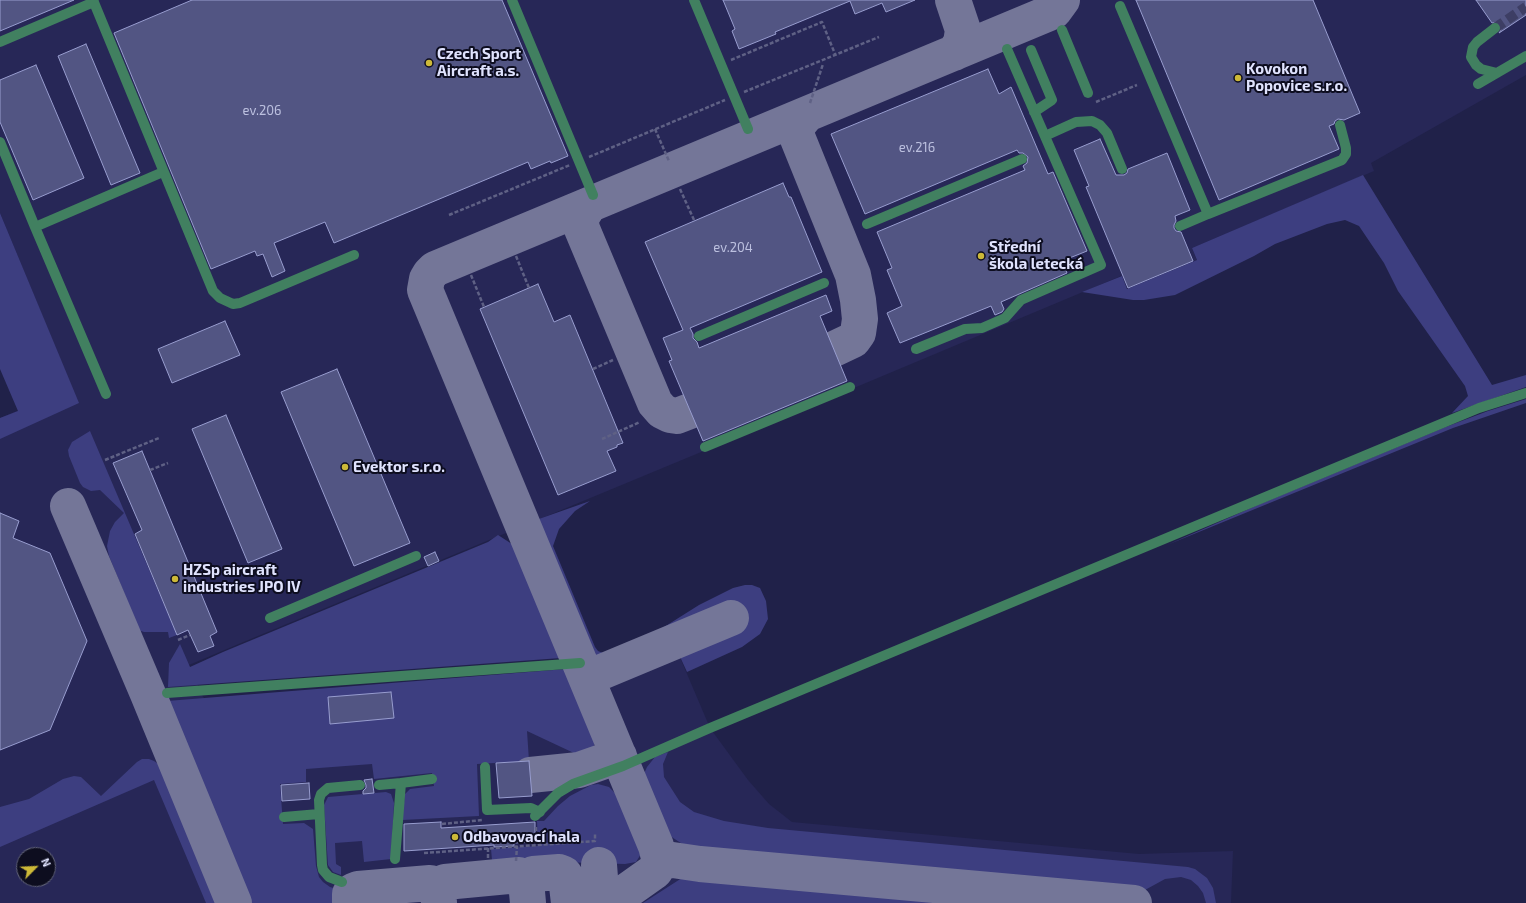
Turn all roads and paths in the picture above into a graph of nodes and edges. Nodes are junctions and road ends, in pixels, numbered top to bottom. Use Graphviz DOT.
graph roads {
  1 [pos="512,0"];
  2 [pos="694,0"];
  3 [pos="94,1"];
  4 [pos="1120,6"];
  5 [pos="1495,28"];
  6 [pos="1062,30"];
  7 [pos="879,37"];
  8 [pos="0,42"];
  9 [pos="1006,49"];
  10 [pos="1031,50"];
  11 [pos="836,54"];
  12 [pos="1526,56"];
  13 [pos="721,64"];
  14 [pos="823,64"];
  15 [pos="1497,73"];
  16 [pos="1478,84"];
  17 [pos="1137,85"];
  18 [pos="1088,93"];
  19 [pos="735,96"];
  20 [pos="810,102"];
  21 [pos="1094,102"];
  22 [pos="1034,112"];
  23 [pos="1340,125"];
  24 [pos="655,129"];
  25 [pos="748,129"];
  26 [pos="1044,136"];
  27 [pos="0,142"];
  28 [pos="1022,159"];
  29 [pos="579,161"];
  30 [pos="669,161"];
  31 [pos="1122,169"];
  32 [pos="163,172"];
  33 [pos="680,189"];
  34 [pos="593,195"];
  35 [pos="1208,214"];
  36 [pos="449,215"];
  37 [pos="694,220"];
  38 [pos="867,224"];
  39 [pos="35,226"];
  40 [pos="1180,226"];
  41 [pos="354,256"];
  42 [pos="516,256"];
  43 [pos="471,275"];
  44 [pos="824,283"];
  45 [pos="529,288"];
  46 [pos="484,307"];
  47 [pos="699,336"];
  48 [pos="916,348"];
  49 [pos="613,360"];
  50 [pos="593,369"];
  51 [pos="850,387"];
  52 [pos="1526,393"];
  53 [pos="106,394"];
  54 [pos="640,422"];
  55 [pos="159,438"];
  56 [pos="602,439"];
  57 [pos="705,447"];
  58 [pos="105,460"];
  59 [pos="168,463"];
  60 [pos="150,470"];
  61 [pos="416,556"];
  62 [pos="270,618"];
  63 [pos="190,635"];
  64 [pos="178,640"];
  65 [pos="580,663"];
  66 [pos="167,693"];
  67 [pos="485,767"];
  68 [pos="432,779"];
  69 [pos="401,783"];
  70 [pos="360,785"];
  71 [pos="378,785"];
  72 [pos="319,814"];
  73 [pos="284,817"];
  74 [pos="595,834"];
  75 [pos="517,846"];
  76 [pos="488,848"];
  77 [pos="424,853"];
  78 [pos="395,859"];
  79 [pos="488,860"];
  80 [pos="516,860"];
  81 [pos="342,882"];
  1 -- 29 [label="street"];
  2 -- 13 [label="street"];
  3 -- 8 [label="street"];
  3 -- 32 [label="street"];
  4 -- 35 [label="street"];
  5 -- 15 [label="street"];
  6 -- 18 [label="street"];
  7 -- 11 [label="path"];
  9 -- 22 [label="street"];
  10 -- 22 [label="street"];
  11 -- 13 [label="path"];
  11 -- 19 [label="path"];
  12 -- 15 [label="street"];
  13 -- 19 [label="street"];
  14 -- 20 [label="path"];
  15 -- 16 [label="street"];
  17 -- 21 [label="path"];
  19 -- 24 [label="path"];
  19 -- 25 [label="street"];
  22 -- 26 [label="street"];
  23 -- 35 [label="street"];
  24 -- 29 [label="path"];
  24 -- 30 [label="path"];
  26 -- 31 [label="street"];
  26 -- 48 [label="street"];
  27 -- 39 [label="street"];
  28 -- 38 [label="street"];
  29 -- 34 [label="street"];
  29 -- 36 [label="path"];
  32 -- 39 [label="street"];
  32 -- 41 [label="street"];
  33 -- 37 [label="path"];
  35 -- 40 [label="street"];
  39 -- 53 [label="street"];
  42 -- 45 [label="path"];
  43 -- 46 [label="path"];
  44 -- 47 [label="street"];
  49 -- 50 [label="path"];
  51 -- 57 [label="street"];
  52 -- 67 [label="street"];
  54 -- 56 [label="path"];
  55 -- 58 [label="path"];
  59 -- 60 [label="path"];
  61 -- 62 [label="street"];
  63 -- 64 [label="path"];
  65 -- 66 [label="street"];
  68 -- 69 [label="street"];
  69 -- 71 [label="street"];
  69 -- 78 [label="street"];
  70 -- 72 [label="street"];
  72 -- 73 [label="street"];
  72 -- 81 [label="street"];
  74 -- 75 [label="path"];
  75 -- 76 [label="path"];
  75 -- 80 [label="path"];
  76 -- 77 [label="path"];
  76 -- 79 [label="path"];
}
